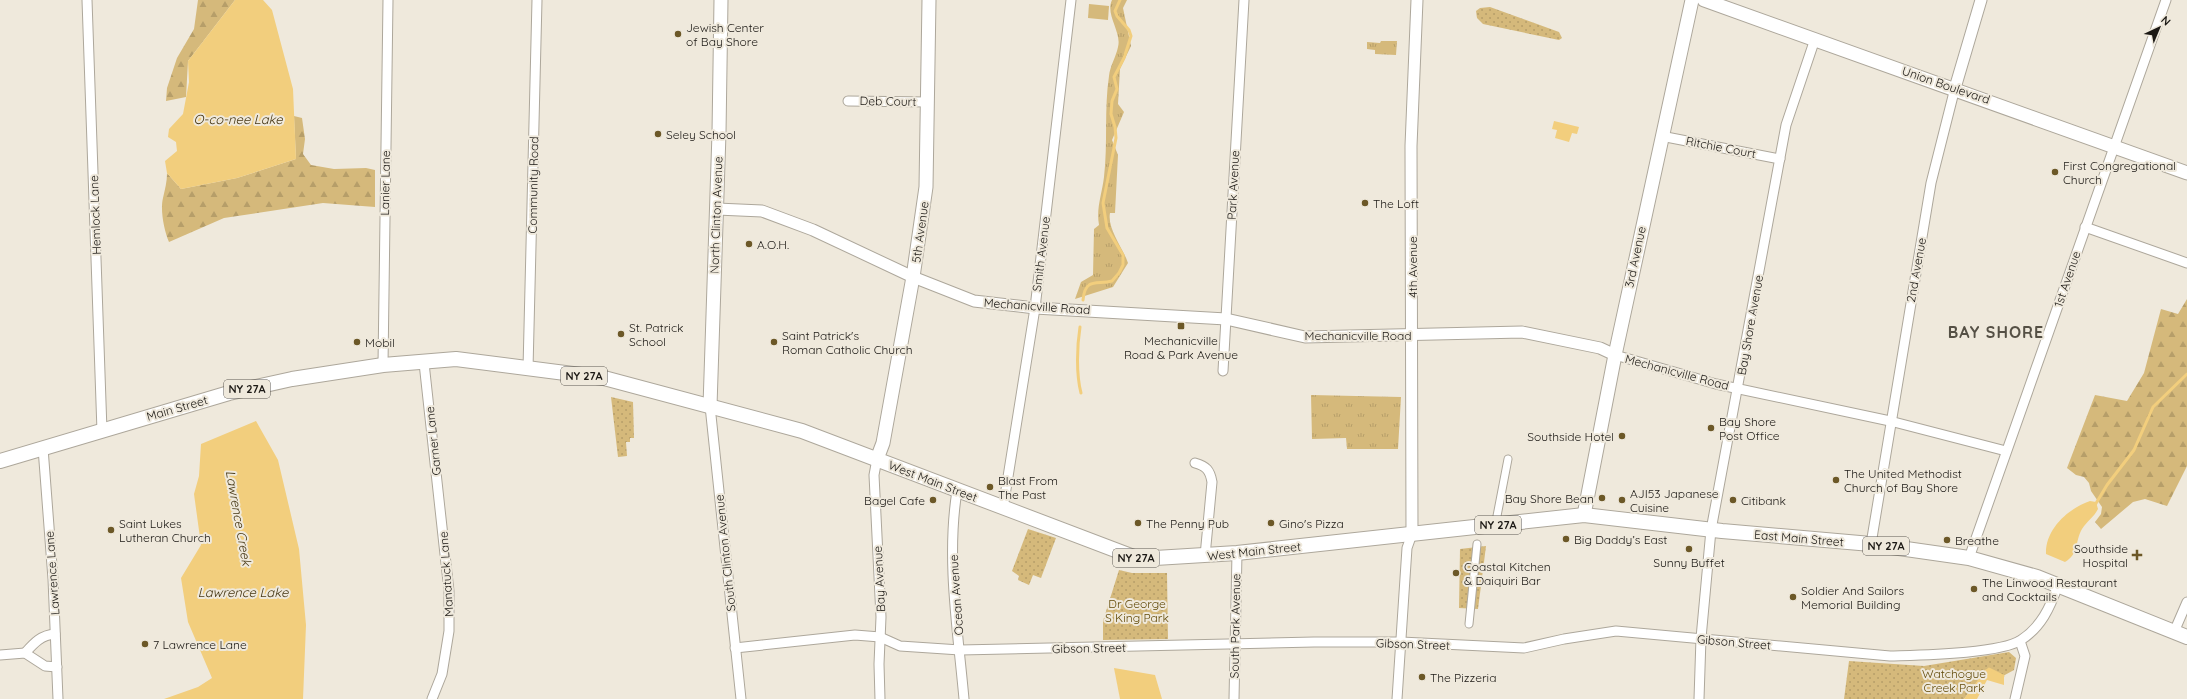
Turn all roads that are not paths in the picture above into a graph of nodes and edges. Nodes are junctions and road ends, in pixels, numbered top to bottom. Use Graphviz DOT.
graph roads {
  1 [pos="87,0"];
  2 [pos="388,0"];
  3 [pos="537,0"];
  4 [pos="721,0"];
  5 [pos="929,0"];
  6 [pos="1071,0"];
  7 [pos="1244,0"];
  8 [pos="1417,0"];
  9 [pos="1692,0"];
  10 [pos="1704,0"];
  11 [pos="1981,0"];
  12 [pos="2166,0"];
  13 [pos="1815,39"];
  14 [pos="1955,88"];
  15 [pos="848,101"];
  16 [pos="928,102"];
  17 [pos="1661,136"];
  18 [pos="2114,146"];
  19 [pos="1780,159"];
  20 [pos="2187,173"];
  21 [pos="716,209"];
  22 [pos="2085,227"];
  23 [pos="2187,263"];
  24 [pos="913,277"];
  25 [pos="1035,308"];
  26 [pos="1226,319"];
  27 [pos="1413,334"];
  28 [pos="1615,355"];
  29 [pos="456,359"];
  30 [pos="424,363"];
  31 [pos="383,365"];
  32 [pos="528,369"];
  33 [pos="1222,371"];
  34 [pos="1738,389"];
  35 [pos="710,406"];
  36 [pos="1890,421"];
  37 [pos="102,431"];
  38 [pos="43,448"];
  39 [pos="2006,451"];
  40 [pos="877,459"];
  41 [pos="1508,460"];
  42 [pos="0,461"];
  43 [pos="1195,463"];
  44 [pos="957,491"];
  45 [pos="1003,508"];
  46 [pos="1584,515"];
  47 [pos="1497,516"];
  48 [pos="441,519"];
  49 [pos="1711,530"];
  50 [pos="1412,534"];
  51 [pos="1477,544"];
  52 [pos="1871,544"];
  53 [pos="1236,553"];
  54 [pos="1205,556"];
  55 [pos="1970,558"];
  56 [pos="2058,586"];
  57 [pos="2187,602"];
  58 [pos="1469,624"];
  59 [pos="2174,632"];
  60 [pos="55,634"];
  61 [pos="880,637"];
  62 [pos="2187,637"];
  63 [pos="1701,638"];
  64 [pos="2020,641"];
  65 [pos="1401,642"];
  66 [pos="1236,643"];
  67 [pos="735,648"];
  68 [pos="960,650"];
  69 [pos="25,653"];
  70 [pos="0,655"];
  71 [pos="57,667"];
  72 [pos="58,699"];
  73 [pos="432,699"];
  74 [pos="741,699"];
  75 [pos="880,699"];
  76 [pos="964,699"];
  77 [pos="1234,699"];
  78 [pos="1397,699"];
  79 [pos="1699,699"];
  80 [pos="2015,699"];
  1 -- 37 [label="street, Hemlock Lane"];
  2 -- 31 [label="street, Lanier Lane"];
  3 -- 32 [label="street, Community Road"];
  4 -- 21 [label="main road, North Clinton Avenue"];
  5 -- 16 [label="main road, 5th Avenue"];
  6 -- 25 [label="street, Smith Avenue"];
  7 -- 26 [label="street, Park Avenue"];
  8 -- 27 [label="street, 4th Avenue"];
  9 -- 17 [label="main road, 3rd Avenue"];
  10 -- 13 [label="main road, Union Boulevard"];
  11 -- 14 [label="street, 2nd Avenue"];
  12 -- 18 [label="street, 1st Avenue"];
  13 -- 14 [label="main road, Union Boulevard"];
  13 -- 19 [label="street, Bay Shore Avenue"];
  14 -- 18 [label="main road, Union Boulevard"];
  14 -- 36 [label="street, 2nd Avenue"];
  15 -- 16 [label="street, Deb Court"];
  16 -- 24 [label="main road, 5th Avenue"];
  17 -- 19 [label="street, Ritchie Court"];
  17 -- 28 [label="main road, 3rd Avenue"];
  18 -- 20 [label="main road, Union Boulevard"];
  18 -- 22 [label="street, 1st Avenue"];
  19 -- 34 [label="street, Bay Shore Avenue"];
  21 -- 24 [label="street, Mechanicville Road"];
  21 -- 35 [label="main road, North Clinton Avenue"];
  22 -- 23 [label="street"];
  22 -- 39 [label="street, 1st Avenue"];
  24 -- 25 [label="street, Mechanicville Road"];
  24 -- 40 [label="main road, 5th Avenue"];
  25 -- 26 [label="street, Mechanicville Road"];
  25 -- 45 [label="street, Smith Avenue"];
  26 -- 27 [label="street, Mechanicville Road"];
  26 -- 33 [label="street, Park Avenue"];
  27 -- 28 [label="street, Mechanicville Road"];
  27 -- 50 [label="street, 4th Avenue"];
  28 -- 34 [label="street, Mechanicville Road"];
  28 -- 46 [label="main road, 3rd Avenue"];
  29 -- 30 [label="main road, Main Street / NY 27A"];
  29 -- 32 [label="main road, West Main Street / NY 27A"];
  30 -- 31 [label="main road, Main Street / NY 27A"];
  30 -- 48 [label="street, Garner Lane"];
  31 -- 37 [label="main road, Main Street / NY 27A"];
  32 -- 35 [label="main road, West Main Street / NY 27A"];
  34 -- 36 [label="street, Mechanicville Road"];
  34 -- 49 [label="street, Bay Shore Avenue"];
  35 -- 40 [label="main road, West Main Street / NY 27A"];
  35 -- 67 [label="street, South Clinton Avenue"];
  36 -- 39 [label="street, Mechanicville Road"];
  36 -- 52 [label="street, 2nd Avenue"];
  37 -- 38 [label="main road, Main Street / NY 27A"];
  38 -- 42 [label="main road, NY 27A"];
  38 -- 60 [label="street, Lawrence Lane"];
  39 -- 55 [label="street, 1st Avenue"];
  40 -- 44 [label="main road, West Main Street / NY 27A"];
  40 -- 61 [label="street, Bay Avenue"];
  41 -- 47 [label="street"];
  43 -- 54 [label="street"];
  44 -- 45 [label="main road, West Main Street / NY 27A"];
  44 -- 68 [label="street, Ocean Avenue"];
  45 -- 54 [label="main road, West Main Street / NY 27A"];
  46 -- 49 [label="main road, East Main Street / NY 27A"];
  46 -- 50 [label="main road, East Main Street / NY 27A"];
  48 -- 73 [label="street, Manatuck Lane"];
  49 -- 52 [label="main road, East Main Street / NY 27A"];
  49 -- 63 [label="street, Bay Shore Avenue"];
  50 -- 53 [label="main road, West Main Street / NY 27A"];
  50 -- 65 [label="street"];
  51 -- 58 [label="street"];
  52 -- 55 [label="main road, East Main Street / NY 27A"];
  53 -- 54 [label="main road, West Main Street / NY 27A"];
  53 -- 66 [label="street, South Park Avenue"];
  55 -- 56 [label="main road, East Main Street / NY 27A"];
  56 -- 59 [label="main road, East Main Street / NY 27A"];
  56 -- 64 [label="street, Gibson Street"];
  57 -- 59 [label="street"];
  59 -- 62 [label="main road, NY 27A"];
  60 -- 69 [label="street"];
  60 -- 71 [label="street, Lawrence Lane"];
  61 -- 67 [label="street, Gibson Street"];
  61 -- 68 [label="street, Gibson Street"];
  61 -- 75 [label="street, Bay Avenue"];
  63 -- 64 [label="street, Gibson Street"];
  63 -- 65 [label="street, Gibson Street"];
  63 -- 79 [label="street, Bay Shore Avenue"];
  64 -- 80 [label="street"];
  65 -- 66 [label="street, Gibson Street"];
  65 -- 78 [label="street"];
  66 -- 68 [label="street, Gibson Street"];
  66 -- 77 [label="street, South Park Avenue"];
  67 -- 74 [label="street, South Clinton Avenue"];
  68 -- 76 [label="street, Ocean Avenue"];
  69 -- 70 [label="street"];
  69 -- 71 [label="street"];
  71 -- 72 [label="street, Lawrence Lane"];
}
